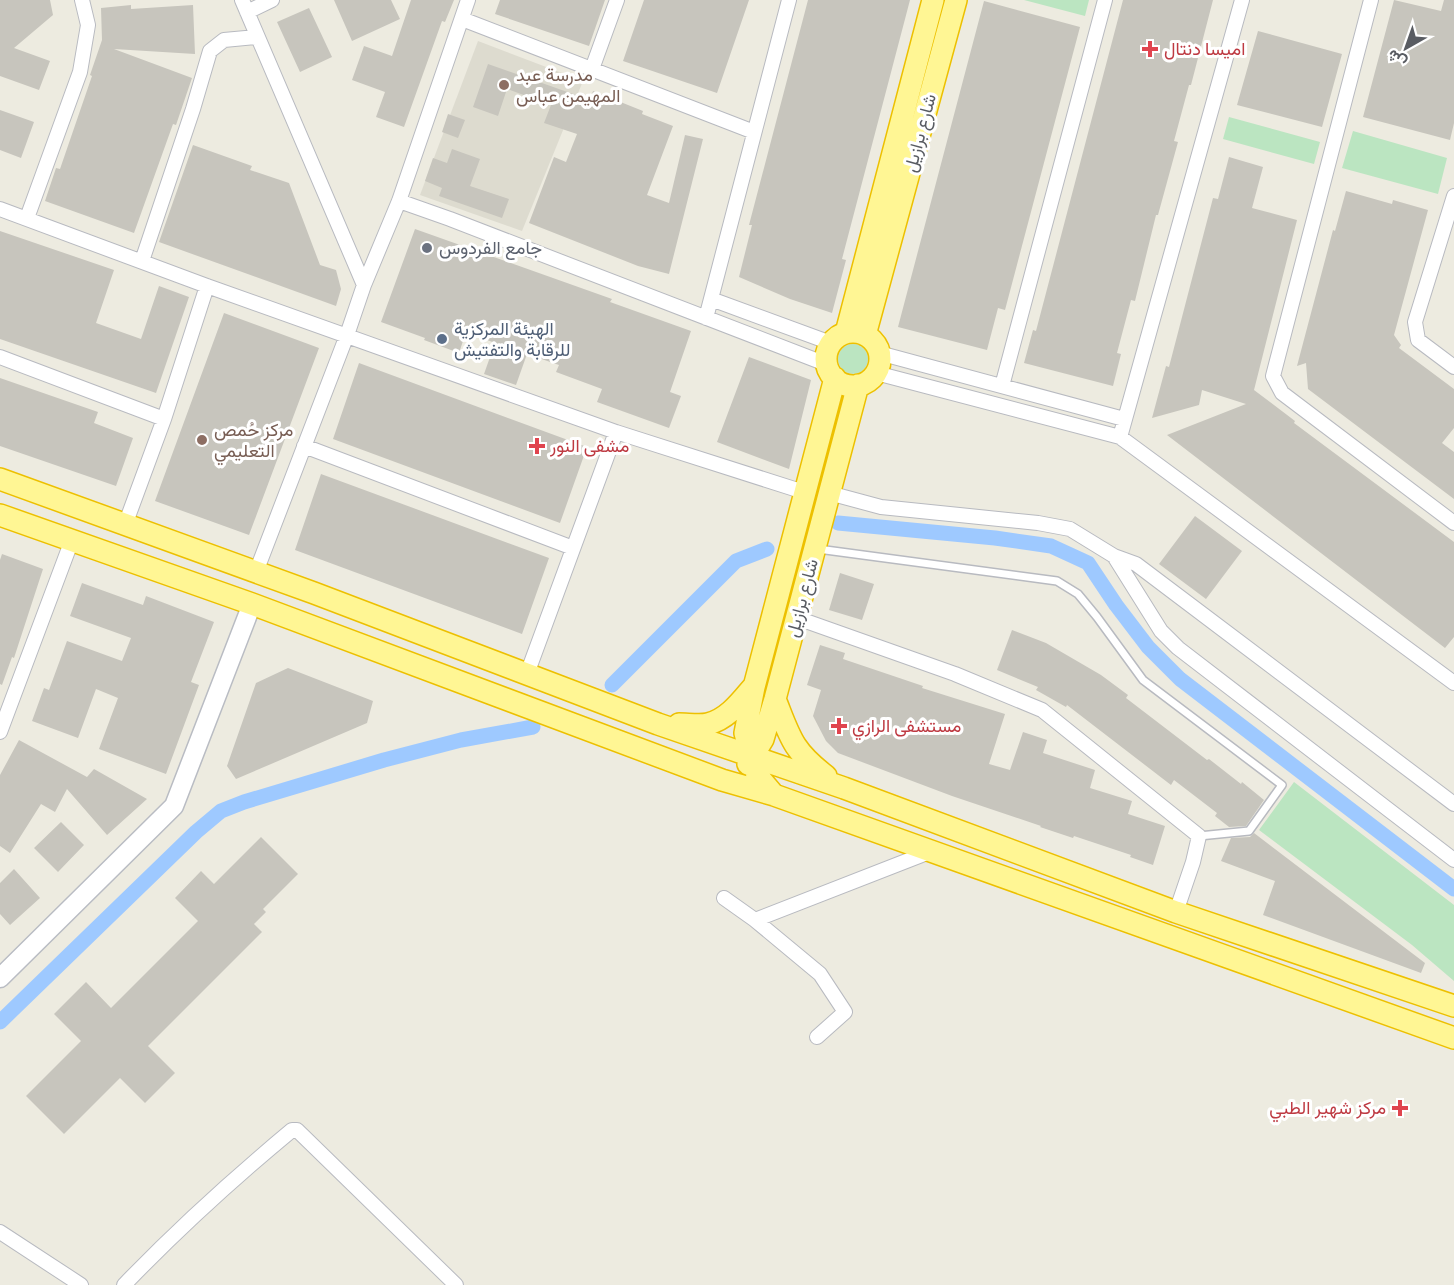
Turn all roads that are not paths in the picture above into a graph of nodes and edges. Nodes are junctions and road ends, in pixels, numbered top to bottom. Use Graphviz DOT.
graph roads {
  1 [pos="82,0"];
  2 [pos="272,0"];
  3 [pos="468,0"];
  4 [pos="617,0"];
  5 [pos="789,0"];
  6 [pos="933,0"];
  7 [pos="956,0"];
  8 [pos="1105,0"];
  9 [pos="1242,0"];
  10 [pos="1371,0"];
  11 [pos="244,6"];
  12 [pos="462,19"];
  13 [pos="257,37"];
  14 [pos="592,69"];
  15 [pos="754,132"];
  16 [pos="399,201"];
  17 [pos="1453,201"];
  18 [pos="0,209"];
  19 [pos="27,218"];
  20 [pos="142,261"];
  21 [pos="207,285"];
  22 [pos="364,285"];
  23 [pos="711,298"];
  24 [pos="706,318"];
  25 [pos="347,335"];
  26 [pos="848,337"];
  27 [pos="0,357"];
  28 [pos="877,363"];
  29 [pos="1454,367"];
  30 [pos="830,371"];
  31 [pos="858,385"];
  32 [pos="1002,386"];
  33 [pos="164,418"];
  34 [pos="1124,418"];
  35 [pos="616,432"];
  36 [pos="1120,437"];
  37 [pos="304,446"];
  38 [pos="0,479"];
  39 [pos="804,492"];
  40 [pos="829,493"];
  41 [pos="0,515"];
  42 [pos="1454,523"];
  43 [pos="125,525"];
  44 [pos="72,540"];
  45 [pos="573,548"];
  46 [pos="815,549"];
  47 [pos="1114,556"];
  48 [pos="256,572"];
  49 [pos="252,604"];
  50 [pos="797,618"];
  51 [pos="527,674"];
  52 [pos="1454,683"];
  53 [pos="754,687"];
  54 [pos="775,699"];
  55 [pos="658,724"];
  56 [pos="0,732"];
  57 [pos="753,757"];
  58 [pos="722,780"];
  59 [pos="844,788"];
  60 [pos="774,795"];
  61 [pos="1454,804"];
  62 [pos="1199,836"];
  63 [pos="932,851"];
  64 [pos="1454,860"];
  65 [pos="724,898"];
  66 [pos="1176,912"];
  67 [pos="754,920"];
  68 [pos="0,978"];
  69 [pos="1454,1006"];
  70 [pos="817,1037"];
  71 [pos="1454,1038"];
  72 [pos="0,1232"];
  73 [pos="81,1285"];
  74 [pos="124,1285"];
  75 [pos="456,1285"];
  1 -- 19 [label="street"];
  2 -- 11 [label="street"];
  3 -- 12 [label="street"];
  4 -- 14 [label="street"];
  5 -- 15 [label="street"];
  6 -- 26 [label="highway, شارع برازيل"];
  7 -- 26 [label="highway, شارع برازيل"];
  8 -- 32 [label="street"];
  9 -- 34 [label="street"];
  10 -- 42 [label="street"];
  11 -- 13 [label="street"];
  12 -- 14 [label="street"];
  12 -- 16 [label="street"];
  13 -- 20 [label="street"];
  13 -- 22 [label="street"];
  14 -- 15 [label="street"];
  15 -- 23 [label="street"];
  16 -- 22 [label="street"];
  16 -- 24 [label="street"];
  17 -- 29 [label="street"];
  18 -- 19 [label="street"];
  19 -- 20 [label="street"];
  20 -- 21 [label="street"];
  21 -- 25 [label="street"];
  21 -- 33 [label="street"];
  22 -- 25 [label="street"];
  23 -- 24 [label="street"];
  23 -- 26 [label="street"];
  24 -- 30 [label="street"];
  25 -- 35 [label="street"];
  25 -- 37 [label="street"];
  26 -- 28 [label="highway"];
  26 -- 30 [label="highway"];
  27 -- 33 [label="street"];
  28 -- 31 [label="highway"];
  28 -- 32 [label="street"];
  28 -- 36 [label="street"];
  30 -- 31 [label="highway"];
  30 -- 39 [label="highway, شارع برازيل"];
  31 -- 40 [label="highway, شارع برازيل"];
  32 -- 34 [label="street"];
  33 -- 43 [label="street"];
  34 -- 36 [label="street"];
  35 -- 39 [label="street"];
  35 -- 45 [label="street"];
  36 -- 52 [label="street"];
  37 -- 45 [label="street"];
  37 -- 48 [label="street"];
  38 -- 43 [label="highway"];
  39 -- 53 [label="highway, شارع برازيل"];
  40 -- 46 [label="highway, شارع برازيل"];
  40 -- 47 [label="street"];
  41 -- 44 [label="highway"];
  43 -- 48 [label="highway"];
  44 -- 49 [label="highway"];
  44 -- 56 [label="street"];
  45 -- 51 [label="street"];
  46 -- 50 [label="highway, شارع برازيل"];
  46 -- 62 [label="lane"];
  47 -- 61 [label="street"];
  47 -- 64 [label="street"];
  48 -- 51 [label="highway"];
  49 -- 58 [label="highway"];
  49 -- 68 [label="main road"];
  50 -- 54 [label="highway, شارع برازيل"];
  50 -- 62 [label="street"];
  51 -- 55 [label="highway"];
  53 -- 55 [label="highway, شارع برازيل"];
  53 -- 57 [label="highway"];
  54 -- 57 [label="highway, شارع برازيل"];
  54 -- 59 [label="highway"];
  55 -- 57 [label="highway"];
  57 -- 58 [label="highway"];
  57 -- 59 [label="highway"];
  57 -- 60 [label="highway"];
  58 -- 60 [label="highway"];
  59 -- 66 [label="highway"];
  60 -- 63 [label="highway"];
  62 -- 66 [label="street"];
  63 -- 67 [label="street"];
  63 -- 71 [label="highway"];
  65 -- 67 [label="street"];
  66 -- 69 [label="highway"];
  67 -- 70 [label="street"];
  72 -- 73 [label="street"];
  74 -- 75 [label="street"];
}
